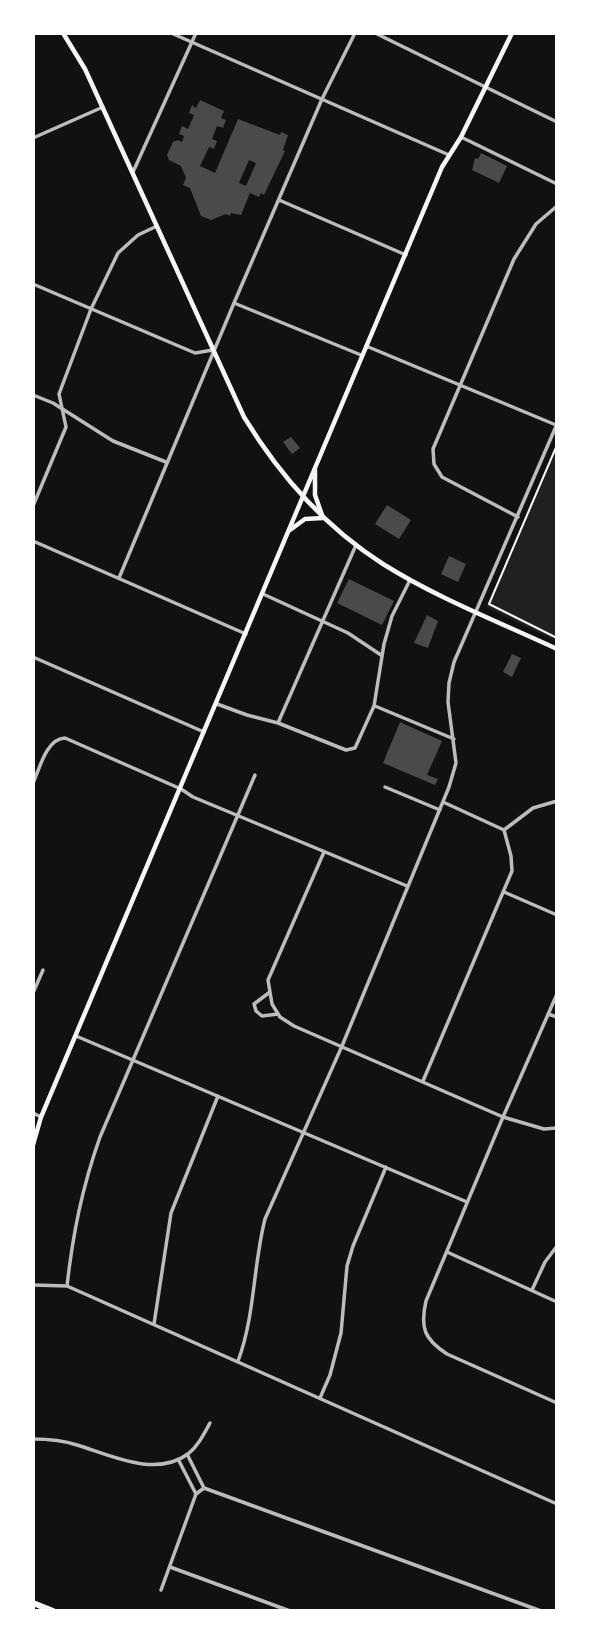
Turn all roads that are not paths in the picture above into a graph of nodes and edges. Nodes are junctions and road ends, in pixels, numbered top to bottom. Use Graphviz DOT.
graph roads {
  1 [pos="63,33"];
  2 [pos="172,33"];
  3 [pos="196,33"];
  4 [pos="355,33"];
  5 [pos="376,33"];
  6 [pos="512,33"];
  7 [pos="192,42"];
  8 [pos="485,87"];
  9 [pos="322,99"];
  10 [pos="103,107"];
  11 [pos="557,122"];
  12 [pos="461,137"];
  13 [pos="33,138"];
  14 [pos="449,155"];
  15 [pos="133,172"];
  16 [pos="557,184"];
  17 [pos="279,200"];
  18 [pos="557,206"];
  19 [pos="157,226"];
  20 [pos="33,254"];
  21 [pos="406,255"];
  22 [pos="33,267"];
  23 [pos="33,284"];
  24 [pos="234,303"];
  25 [pos="91,309"];
  26 [pos="366,346"];
  27 [pos="213,350"];
  28 [pos="361,355"];
  29 [pos="460,384"];
  30 [pos="33,395"];
  31 [pos="62,410"];
  32 [pos="556,424"];
  33 [pos="166,462"];
  34 [pos="315,465"];
  35 [pos="302,497"];
  36 [pos="33,506"];
  37 [pos="518,517"];
  38 [pos="324,518"];
  39 [pos="288,532"];
  40 [pos="33,541"];
  41 [pos="356,545"];
  42 [pos="119,578"];
  43 [pos="410,580"];
  44 [pos="263,594"];
  45 [pos="476,611"];
  46 [pos="321,621"];
  47 [pos="246,634"];
  48 [pos="557,649"];
  49 [pos="381,655"];
  50 [pos="33,657"];
  51 [pos="217,704"];
  52 [pos="374,706"];
  53 [pos="278,723"];
  54 [pos="204,732"];
  55 [pos="454,739"];
  56 [pos="255,775"];
  57 [pos="33,783"];
  58 [pos="385,787"];
  59 [pos="181,789"];
  60 [pos="557,801"];
  61 [pos="443,802"];
  62 [pos="440,810"];
  63 [pos="238,814"];
  64 [pos="504,830"];
  65 [pos="324,852"];
  66 [pos="407,886"];
  67 [pos="504,892"];
  68 [pos="557,915"];
  69 [pos="43,970"];
  70 [pos="270,992"];
  71 [pos="33,993"];
  72 [pos="557,994"];
  73 [pos="278,1014"];
  74 [pos="548,1014"];
  75 [pos="557,1017"];
  76 [pos="76,1036"];
  77 [pos="342,1046"];
  78 [pos="132,1060"];
  79 [pos="422,1082"];
  80 [pos="218,1096"];
  81 [pos="33,1113"];
  82 [pos="41,1116"];
  83 [pos="503,1117"];
  84 [pos="557,1128"];
  85 [pos="305,1133"];
  86 [pos="33,1145"];
  87 [pos="386,1167"];
  88 [pos="467,1202"];
  89 [pos="557,1246"];
  90 [pos="447,1252"];
  91 [pos="33,1286"];
  92 [pos="67,1286"];
  93 [pos="532,1290"];
  94 [pos="557,1302"];
  95 [pos="154,1324"];
  96 [pos="238,1362"];
  97 [pos="320,1398"];
  98 [pos="557,1403"];
  99 [pos="210,1423"];
  100 [pos="33,1439"];
  101 [pos="187,1454"];
  102 [pos="178,1460"];
  103 [pos="204,1488"];
  104 [pos="196,1494"];
  105 [pos="557,1504"];
  106 [pos="170,1567"];
  107 [pos="162,1590"];
  108 [pos="33,1603"];
  109 [pos="53,1611"];
  110 [pos="290,1611"];
  111 [pos="541,1611"];
  1 -- 10 [label="main road"];
  2 -- 7 [label="street"];
  3 -- 7 [label="street"];
  4 -- 9 [label="street"];
  5 -- 8 [label="street"];
  6 -- 8 [label="main road"];
  7 -- 9 [label="street"];
  7 -- 15 [label="street"];
  8 -- 11 [label="street"];
  8 -- 12 [label="main road"];
  9 -- 14 [label="street"];
  9 -- 17 [label="street"];
  10 -- 13 [label="street"];
  10 -- 15 [label="main road"];
  12 -- 14 [label="main road"];
  12 -- 16 [label="street"];
  14 -- 21 [label="main road"];
  15 -- 19 [label="main road"];
  17 -- 21 [label="street"];
  17 -- 24 [label="street"];
  18 -- 29 [label="street"];
  19 -- 25 [label="street"];
  19 -- 27 [label="main road"];
  20 -- 22 [label="street"];
  21 -- 26 [label="main road"];
  23 -- 25 [label="street"];
  24 -- 27 [label="street"];
  24 -- 28 [label="street"];
  25 -- 27 [label="street"];
  25 -- 31 [label="street"];
  26 -- 28 [label="main road"];
  26 -- 29 [label="street"];
  27 -- 33 [label="street"];
  27 -- 35 [label="main road"];
  28 -- 34 [label="main road"];
  29 -- 32 [label="street"];
  29 -- 37 [label="street"];
  30 -- 31 [label="street"];
  31 -- 33 [label="street"];
  31 -- 36 [label="street"];
  32 -- 37 [label="street"];
  33 -- 42 [label="street"];
  34 -- 35 [label="main road"];
  34 -- 38 [label="main road"];
  35 -- 38 [label="main road"];
  35 -- 39 [label="main road"];
  37 -- 45 [label="street"];
  38 -- 39 [label="main road"];
  38 -- 41 [label="main road"];
  39 -- 44 [label="main road"];
  40 -- 42 [label="street"];
  41 -- 43 [label="main road"];
  41 -- 46 [label="street"];
  42 -- 47 [label="street"];
  43 -- 45 [label="main road"];
  43 -- 49 [label="street"];
  44 -- 46 [label="street"];
  44 -- 47 [label="main road"];
  45 -- 48 [label="main road"];
  45 -- 55 [label="street"];
  46 -- 49 [label="street"];
  46 -- 53 [label="street"];
  47 -- 51 [label="main road"];
  49 -- 52 [label="street"];
  50 -- 54 [label="street"];
  51 -- 53 [label="street"];
  51 -- 54 [label="main road"];
  52 -- 53 [label="street"];
  52 -- 55 [label="street"];
  54 -- 59 [label="main road"];
  55 -- 61 [label="street"];
  56 -- 63 [label="street"];
  57 -- 59 [label="street"];
  58 -- 62 [label="street"];
  59 -- 63 [label="street"];
  59 -- 76 [label="main road"];
  60 -- 64 [label="street"];
  61 -- 62 [label="street"];
  61 -- 64 [label="street"];
  62 -- 66 [label="street"];
  63 -- 65 [label="street"];
  63 -- 78 [label="street"];
  64 -- 67 [label="street"];
  65 -- 66 [label="street"];
  65 -- 70 [label="street"];
  66 -- 77 [label="street"];
  67 -- 68 [label="street"];
  67 -- 79 [label="street"];
  69 -- 71 [label="street"];
  70 -- 73 [label="street"];
  70 -- 73 [label="street"];
  72 -- 74 [label="street"];
  73 -- 77 [label="street"];
  74 -- 75 [label="street"];
  74 -- 83 [label="street"];
  76 -- 78 [label="street"];
  76 -- 82 [label="main road"];
  77 -- 79 [label="street"];
  77 -- 85 [label="street"];
  78 -- 80 [label="street"];
  78 -- 92 [label="street"];
  79 -- 83 [label="street"];
  80 -- 85 [label="street"];
  80 -- 95 [label="street"];
  81 -- 82 [label="street"];
  82 -- 86 [label="main road"];
  83 -- 84 [label="street"];
  83 -- 88 [label="street"];
  85 -- 87 [label="street"];
  85 -- 96 [label="street"];
  87 -- 88 [label="street"];
  87 -- 97 [label="street"];
  88 -- 90 [label="street"];
  89 -- 93 [label="street"];
  90 -- 93 [label="street"];
  90 -- 98 [label="street"];
  91 -- 92 [label="street"];
  92 -- 95 [label="street"];
  93 -- 94 [label="street"];
  95 -- 96 [label="street"];
  96 -- 97 [label="street"];
  97 -- 105 [label="street"];
  99 -- 101 [label="street"];
  100 -- 102 [label="street"];
  101 -- 102 [label="street"];
  101 -- 103 [label="street"];
  102 -- 104 [label="street"];
  103 -- 104 [label="street"];
  103 -- 111 [label="street"];
  104 -- 106 [label="street"];
  106 -- 107 [label="street"];
  106 -- 110 [label="street"];
  108 -- 109 [label="highway"];
}
